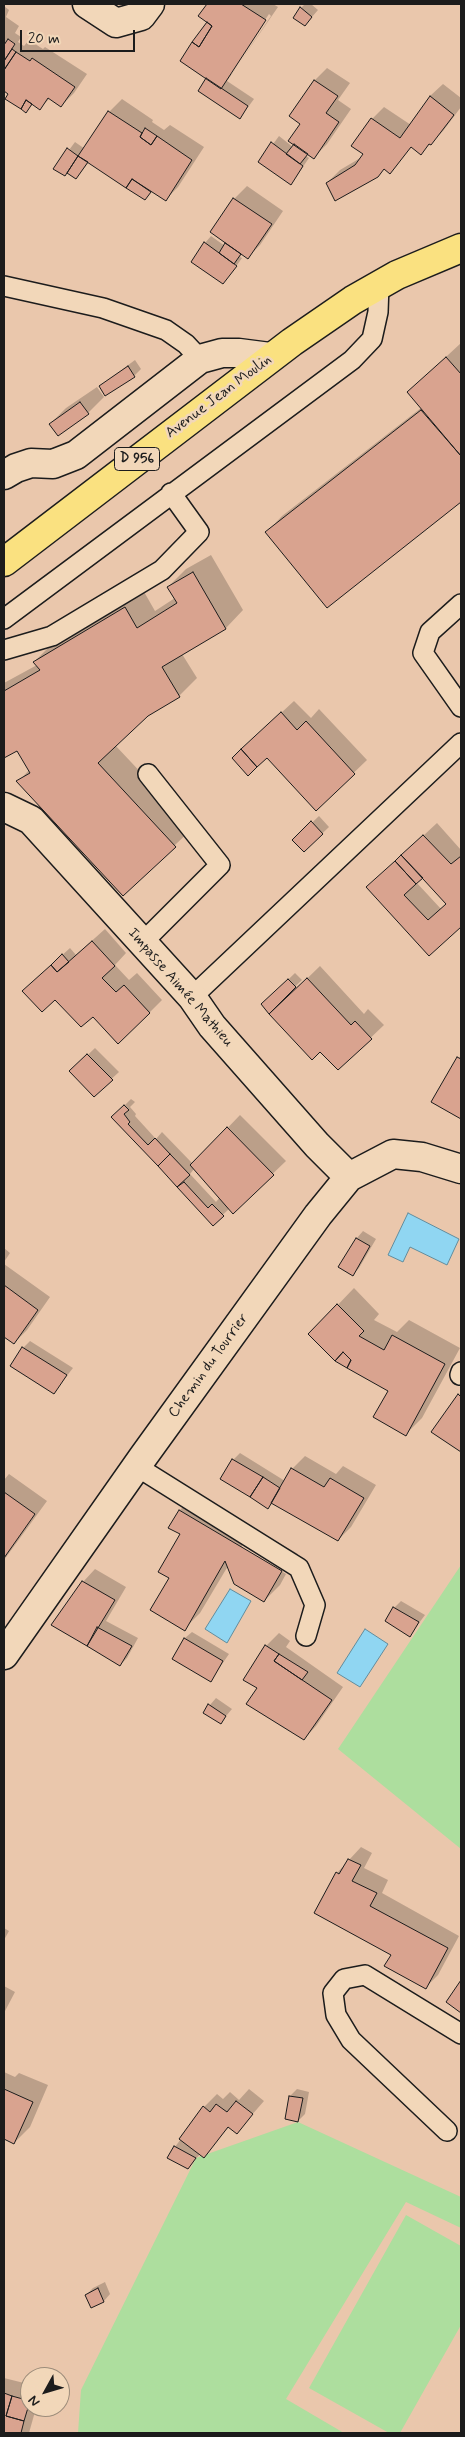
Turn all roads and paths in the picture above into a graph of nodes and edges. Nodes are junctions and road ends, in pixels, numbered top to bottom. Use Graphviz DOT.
graph roads {
  1 [pos="87,4"];
  2 [pos="150,4"];
  3 [pos="457,252"];
  4 [pos="379,285"];
  5 [pos="4,286"];
  6 [pos="270,358"];
  7 [pos="200,359"];
  8 [pos="4,475"];
  9 [pos="171,493"];
  10 [pos="4,562"];
  11 [pos="461,604"];
  12 [pos="4,619"];
  13 [pos="4,650"];
  14 [pos="461,707"];
  15 [pos="461,742"];
  16 [pos="148,774"];
  17 [pos="4,807"];
  18 [pos="142,943"];
  19 [pos="192,997"];
  20 [pos="461,1169"];
  21 [pos="349,1177"];
  22 [pos="136,1466"];
  23 [pos="306,1636"];
  24 [pos="4,1655"];
  25 [pos="461,2034"];
  26 [pos="448,2131"];
  1 -- 2 [label="street"];
  3 -- 4 [label="main road, Avenue Jean Moulin / D 956"];
  4 -- 6 [label="main road, Avenue Jean Moulin / D 956"];
  4 -- 9 [label="lane"];
  5 -- 7 [label="lane"];
  6 -- 7 [label="street"];
  6 -- 10 [label="main road, Avenue Jean Moulin / D 956"];
  7 -- 8 [label="street"];
  9 -- 12 [label="lane"];
  9 -- 13 [label="lane"];
  11 -- 14 [label="lane"];
  15 -- 19 [label="lane"];
  16 -- 18 [label="lane"];
  17 -- 18 [label="street, Impasse Aimée Mathieu"];
  18 -- 19 [label="street, Impasse Aimée Mathieu"];
  19 -- 21 [label="street, Impasse Aimée Mathieu"];
  20 -- 21 [label="street, Chemin du Tourrier"];
  21 -- 22 [label="street, Chemin du Tourrier"];
  22 -- 23 [label="lane"];
  22 -- 24 [label="street, Chemin du Tourrier"];
  25 -- 26 [label="lane"];
}
